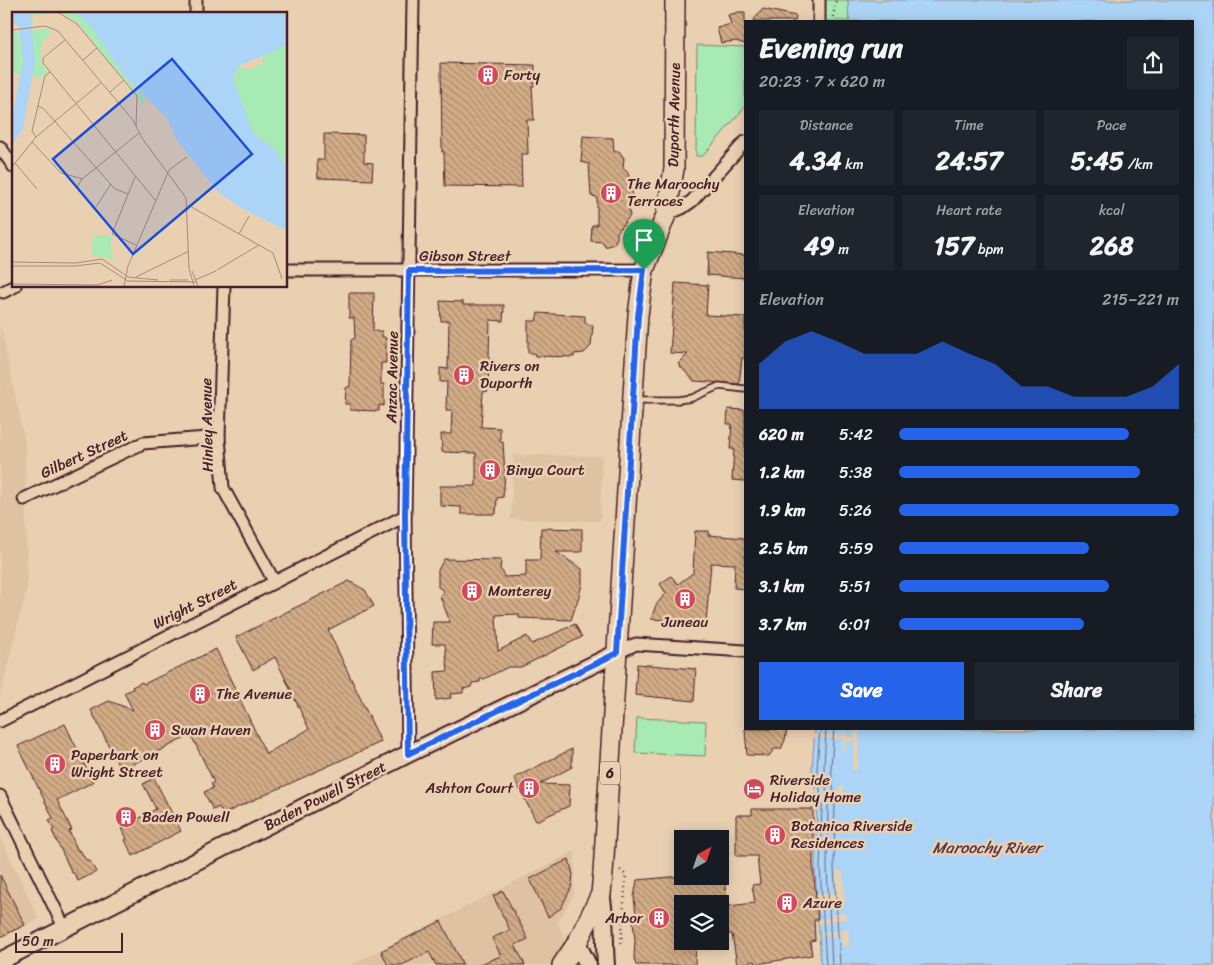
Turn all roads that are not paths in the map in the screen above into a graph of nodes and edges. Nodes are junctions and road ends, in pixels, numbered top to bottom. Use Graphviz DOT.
graph roads {
  1 [pos="413,0"];
  2 [pos="675,0"];
  3 [pos="819,0"];
  4 [pos="818,20"];
  5 [pos="744,143"];
  6 [pos="0,147"];
  7 [pos="12,164"];
  8 [pos="666,215"];
  9 [pos="288,270"];
  10 [pos="644,270"];
  11 [pos="409,271"];
  12 [pos="12,288"];
  13 [pos="224,288"];
  14 [pos="3,292"];
  15 [pos="744,388"];
  16 [pos="632,400"];
  17 [pos="219,437"];
  18 [pos="24,499"];
  19 [pos="405,516"];
  20 [pos="274,581"];
  21 [pos="744,651"];
  22 [pos="617,653"];
  23 [pos="0,721"];
  24 [pos="408,754"];
  25 [pos="0,796"];
  26 [pos="601,894"];
  27 [pos="64,927"];
  28 [pos="577,943"];
  29 [pos="0,961"];
  30 [pos="562,965"];
  31 [pos="588,965"];
  32 [pos="606,965"];
  1 -- 11 [label="street, Anzac Avenue"];
  2 -- 8 [label="main road, Duporth Avenue / 6"];
  3 -- 4 [label="street"];
  5 -- 8 [label="street"];
  6 -- 7 [label="street"];
  8 -- 10 [label="main road, Duporth Avenue / 6"];
  9 -- 11 [label="street, Gibson Street"];
  10 -- 11 [label="street, Gibson Street"];
  10 -- 16 [label="main road, Duporth Avenue / 6"];
  11 -- 19 [label="street, Anzac Avenue"];
  12 -- 14 [label="street"];
  13 -- 17 [label="street, Hinley Avenue"];
  15 -- 16 [label="lane"];
  16 -- 22 [label="main road, Duporth Avenue / 6"];
  17 -- 18 [label="street, Gilbert Street"];
  17 -- 20 [label="street, Hinley Avenue"];
  19 -- 20 [label="street, Wright Street"];
  19 -- 24 [label="street, Anzac Avenue"];
  20 -- 23 [label="street, Wright Street"];
  21 -- 22 [label="street, Baden Powell Street"];
  22 -- 24 [label="street, Baden Powell Street"];
  22 -- 26 [label="main road, Duporth Avenue / 6"];
  24 -- 27 [label="street, Baden Powell Street"];
  25 -- 27 [label="street"];
  26 -- 28 [label="main road, Duporth Avenue / 6"];
  26 -- 32 [label="street"];
  27 -- 29 [label="street, Baden Powell Street"];
  28 -- 30 [label="main road, 6"];
  28 -- 31 [label="street"];
}
